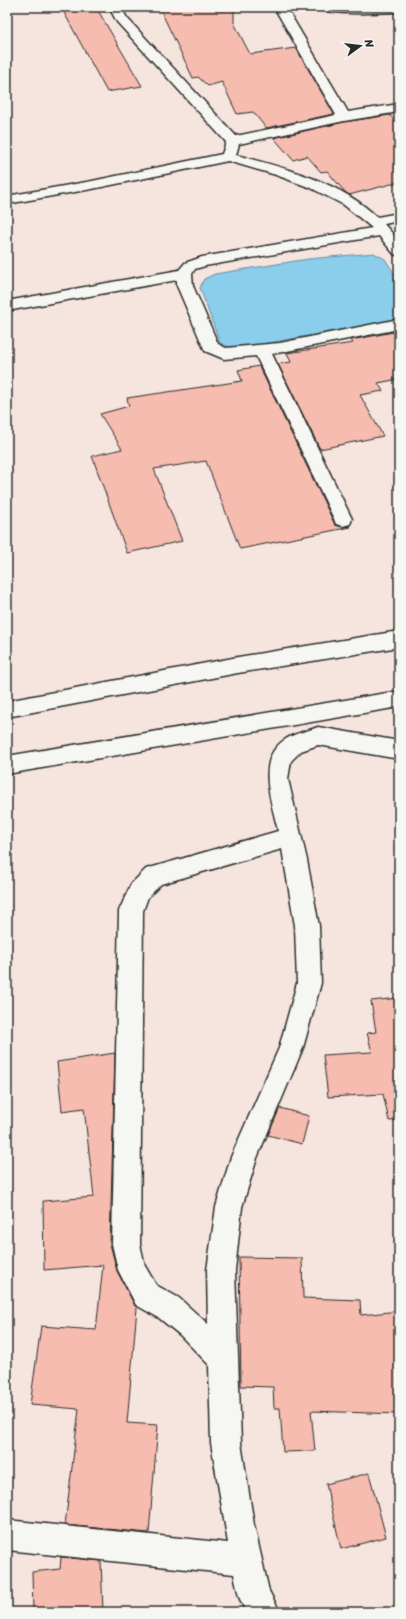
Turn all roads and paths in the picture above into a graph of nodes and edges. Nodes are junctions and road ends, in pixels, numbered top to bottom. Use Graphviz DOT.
graph roads {
  1 [pos="115,7"];
  2 [pos="280,7"];
  3 [pos="327,7"];
  4 [pos="399,8"];
  5 [pos="399,108"];
  6 [pos="344,117"];
  7 [pos="233,141"];
  8 [pos="228,157"];
  9 [pos="7,200"];
  10 [pos="399,217"];
  11 [pos="378,226"];
  12 [pos="399,251"];
  13 [pos="184,274"];
  14 [pos="7,306"];
  15 [pos="399,324"];
  16 [pos="262,350"];
  17 [pos="343,519"];
  18 [pos="399,639"];
  19 [pos="399,699"];
  20 [pos="7,709"];
  21 [pos="399,750"];
  22 [pos="7,766"];
  23 [pos="290,837"];
  24 [pos="223,1358"];
  25 [pos="7,1535"];
  26 [pos="247,1560"];
  27 [pos="264,1612"];
  1 -- 7 [label="street"];
  2 -- 6 [label="street"];
  3 -- 4 [label="street"];
  5 -- 6 [label="street"];
  6 -- 7 [label="street"];
  7 -- 8 [label="street"];
  8 -- 9 [label="street"];
  8 -- 11 [label="street"];
  10 -- 11 [label="street"];
  11 -- 12 [label="street"];
  11 -- 13 [label="street"];
  13 -- 14 [label="street"];
  13 -- 16 [label="street"];
  15 -- 16 [label="street"];
  16 -- 17 [label="street"];
  18 -- 20 [label="street"];
  19 -- 22 [label="street"];
  21 -- 23 [label="street"];
  23 -- 24 [label="street"];
  23 -- 24 [label="street"];
  24 -- 26 [label="street"];
  25 -- 26 [label="street"];
  26 -- 27 [label="street"];
}
